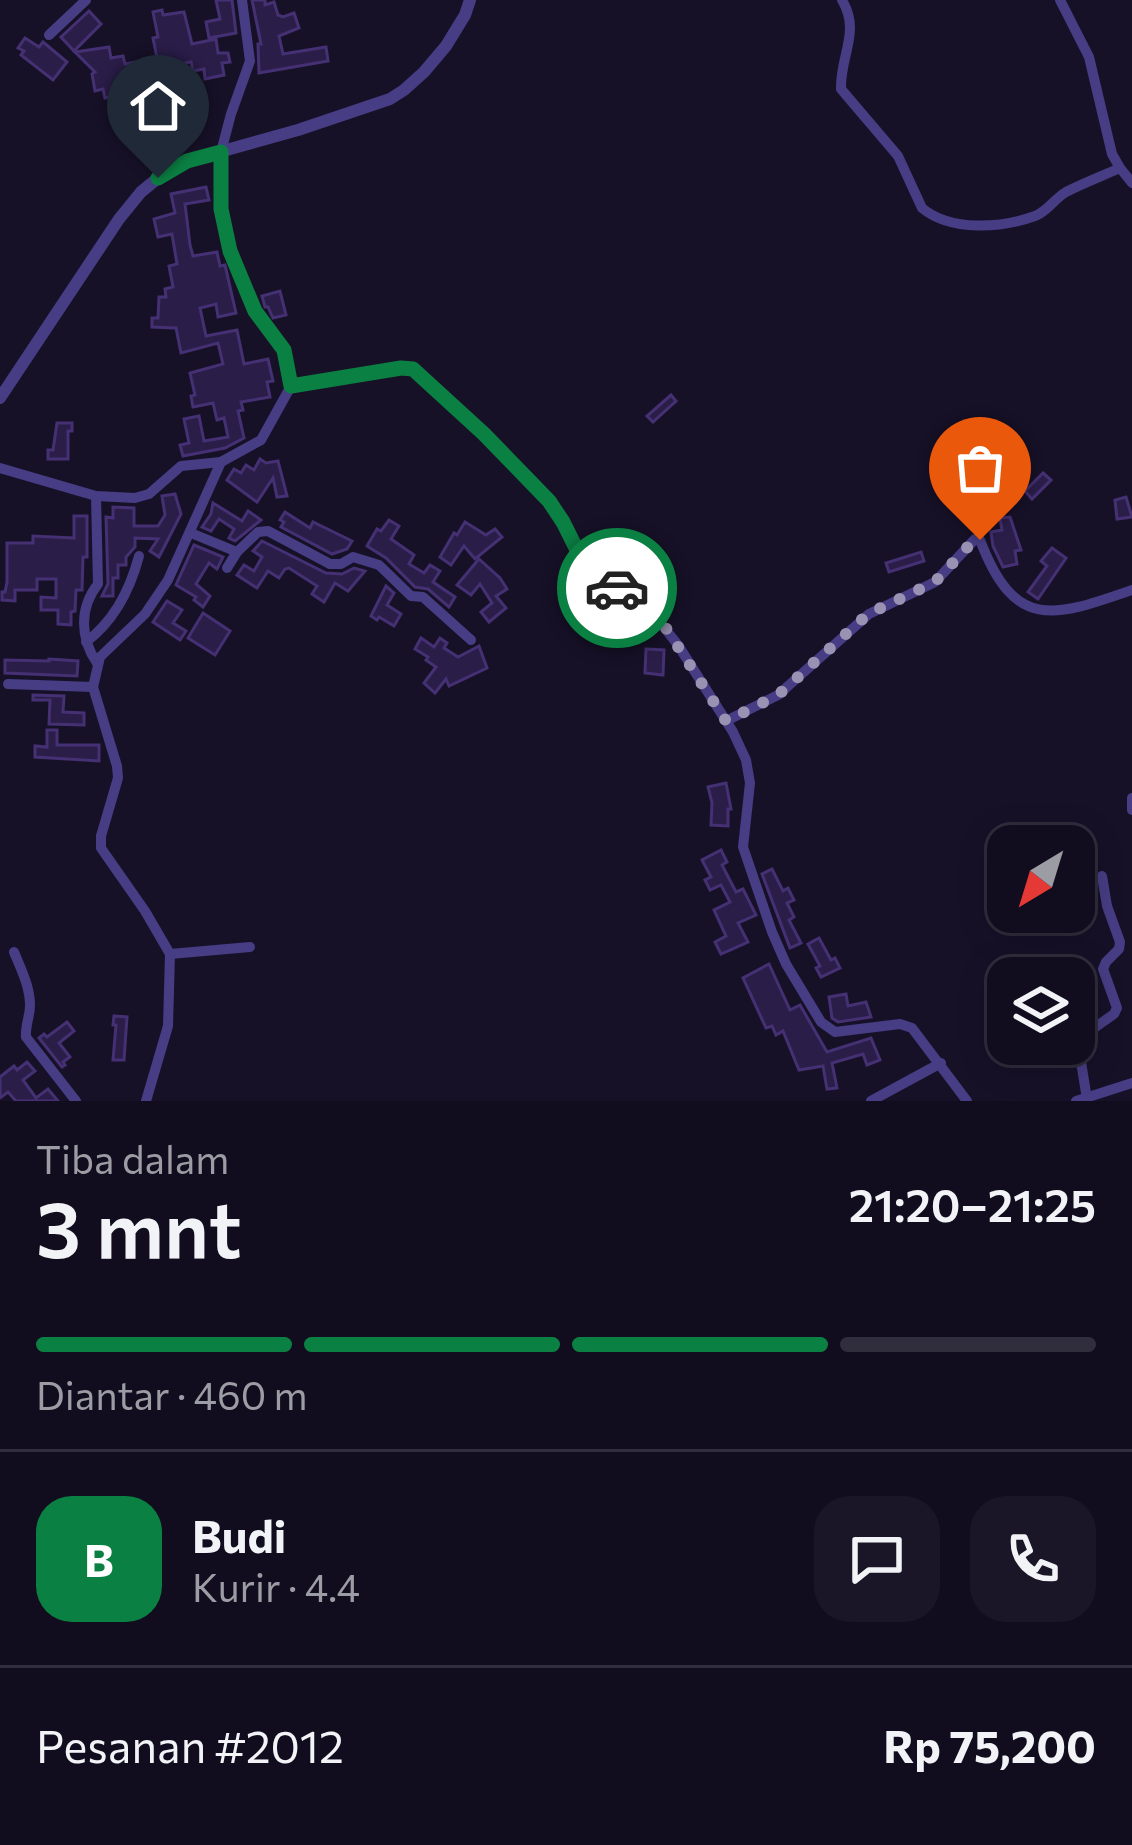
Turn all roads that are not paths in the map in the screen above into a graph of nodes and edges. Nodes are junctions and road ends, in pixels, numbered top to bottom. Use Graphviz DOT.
graph roads {
  1 [pos="86,0"];
  2 [pos="242,0"];
  3 [pos="470,0"];
  4 [pos="842,0"];
  5 [pos="1060,0"];
  6 [pos="50,35"];
  7 [pos="221,152"];
  8 [pos="1120,169"];
  9 [pos="1132,182"];
  10 [pos="291,386"];
  11 [pos="0,398"];
  12 [pos="221,462"];
  13 [pos="0,468"];
  14 [pos="96,496"];
  15 [pos="191,533"];
  16 [pos="237,552"];
  17 [pos="139,556"];
  18 [pos="227,568"];
  19 [pos="1132,590"];
  20 [pos="471,640"];
  21 [pos="86,643"];
  22 [pos="98,663"];
  23 [pos="8,684"];
  24 [pos="93,687"];
  25 [pos="726,721"];
  26 [pos="1132,798"];
  27 [pos="1132,810"];
  28 [pos="1102,876"];
  29 [pos="250,947"];
  30 [pos="14,952"];
  31 [pos="170,954"];
  32 [pos="941,1064"];
  33 [pos="1132,1083"];
  34 [pos="1082,1100"];
  35 [pos="76,1101"];
  36 [pos="146,1101"];
  37 [pos="871,1101"];
  38 [pos="967,1101"];
  1 -- 6 [label="street"];
  2 -- 7 [label="street"];
  3 -- 7 [label="street"];
  4 -- 8 [label="street"];
  5 -- 8 [label="street"];
  7 -- 10 [label="street"];
  7 -- 11 [label="street"];
  8 -- 9 [label="street"];
  10 -- 12 [label="street"];
  10 -- 25 [label="street"];
  12 -- 14 [label="street"];
  12 -- 15 [label="street"];
  13 -- 14 [label="street"];
  14 -- 21 [label="street"];
  15 -- 16 [label="street"];
  15 -- 22 [label="street"];
  16 -- 18 [label="street"];
  16 -- 20 [label="street"];
  17 -- 21 [label="street"];
  19 -- 25 [label="street"];
  21 -- 22 [label="street"];
  22 -- 24 [label="street"];
  23 -- 24 [label="street"];
  24 -- 31 [label="street"];
  25 -- 32 [label="street"];
  26 -- 27 [label="street"];
  28 -- 34 [label="street"];
  29 -- 31 [label="street"];
  30 -- 35 [label="street"];
  31 -- 36 [label="street"];
  32 -- 37 [label="street"];
  32 -- 38 [label="street"];
  33 -- 34 [label="street"];
}
